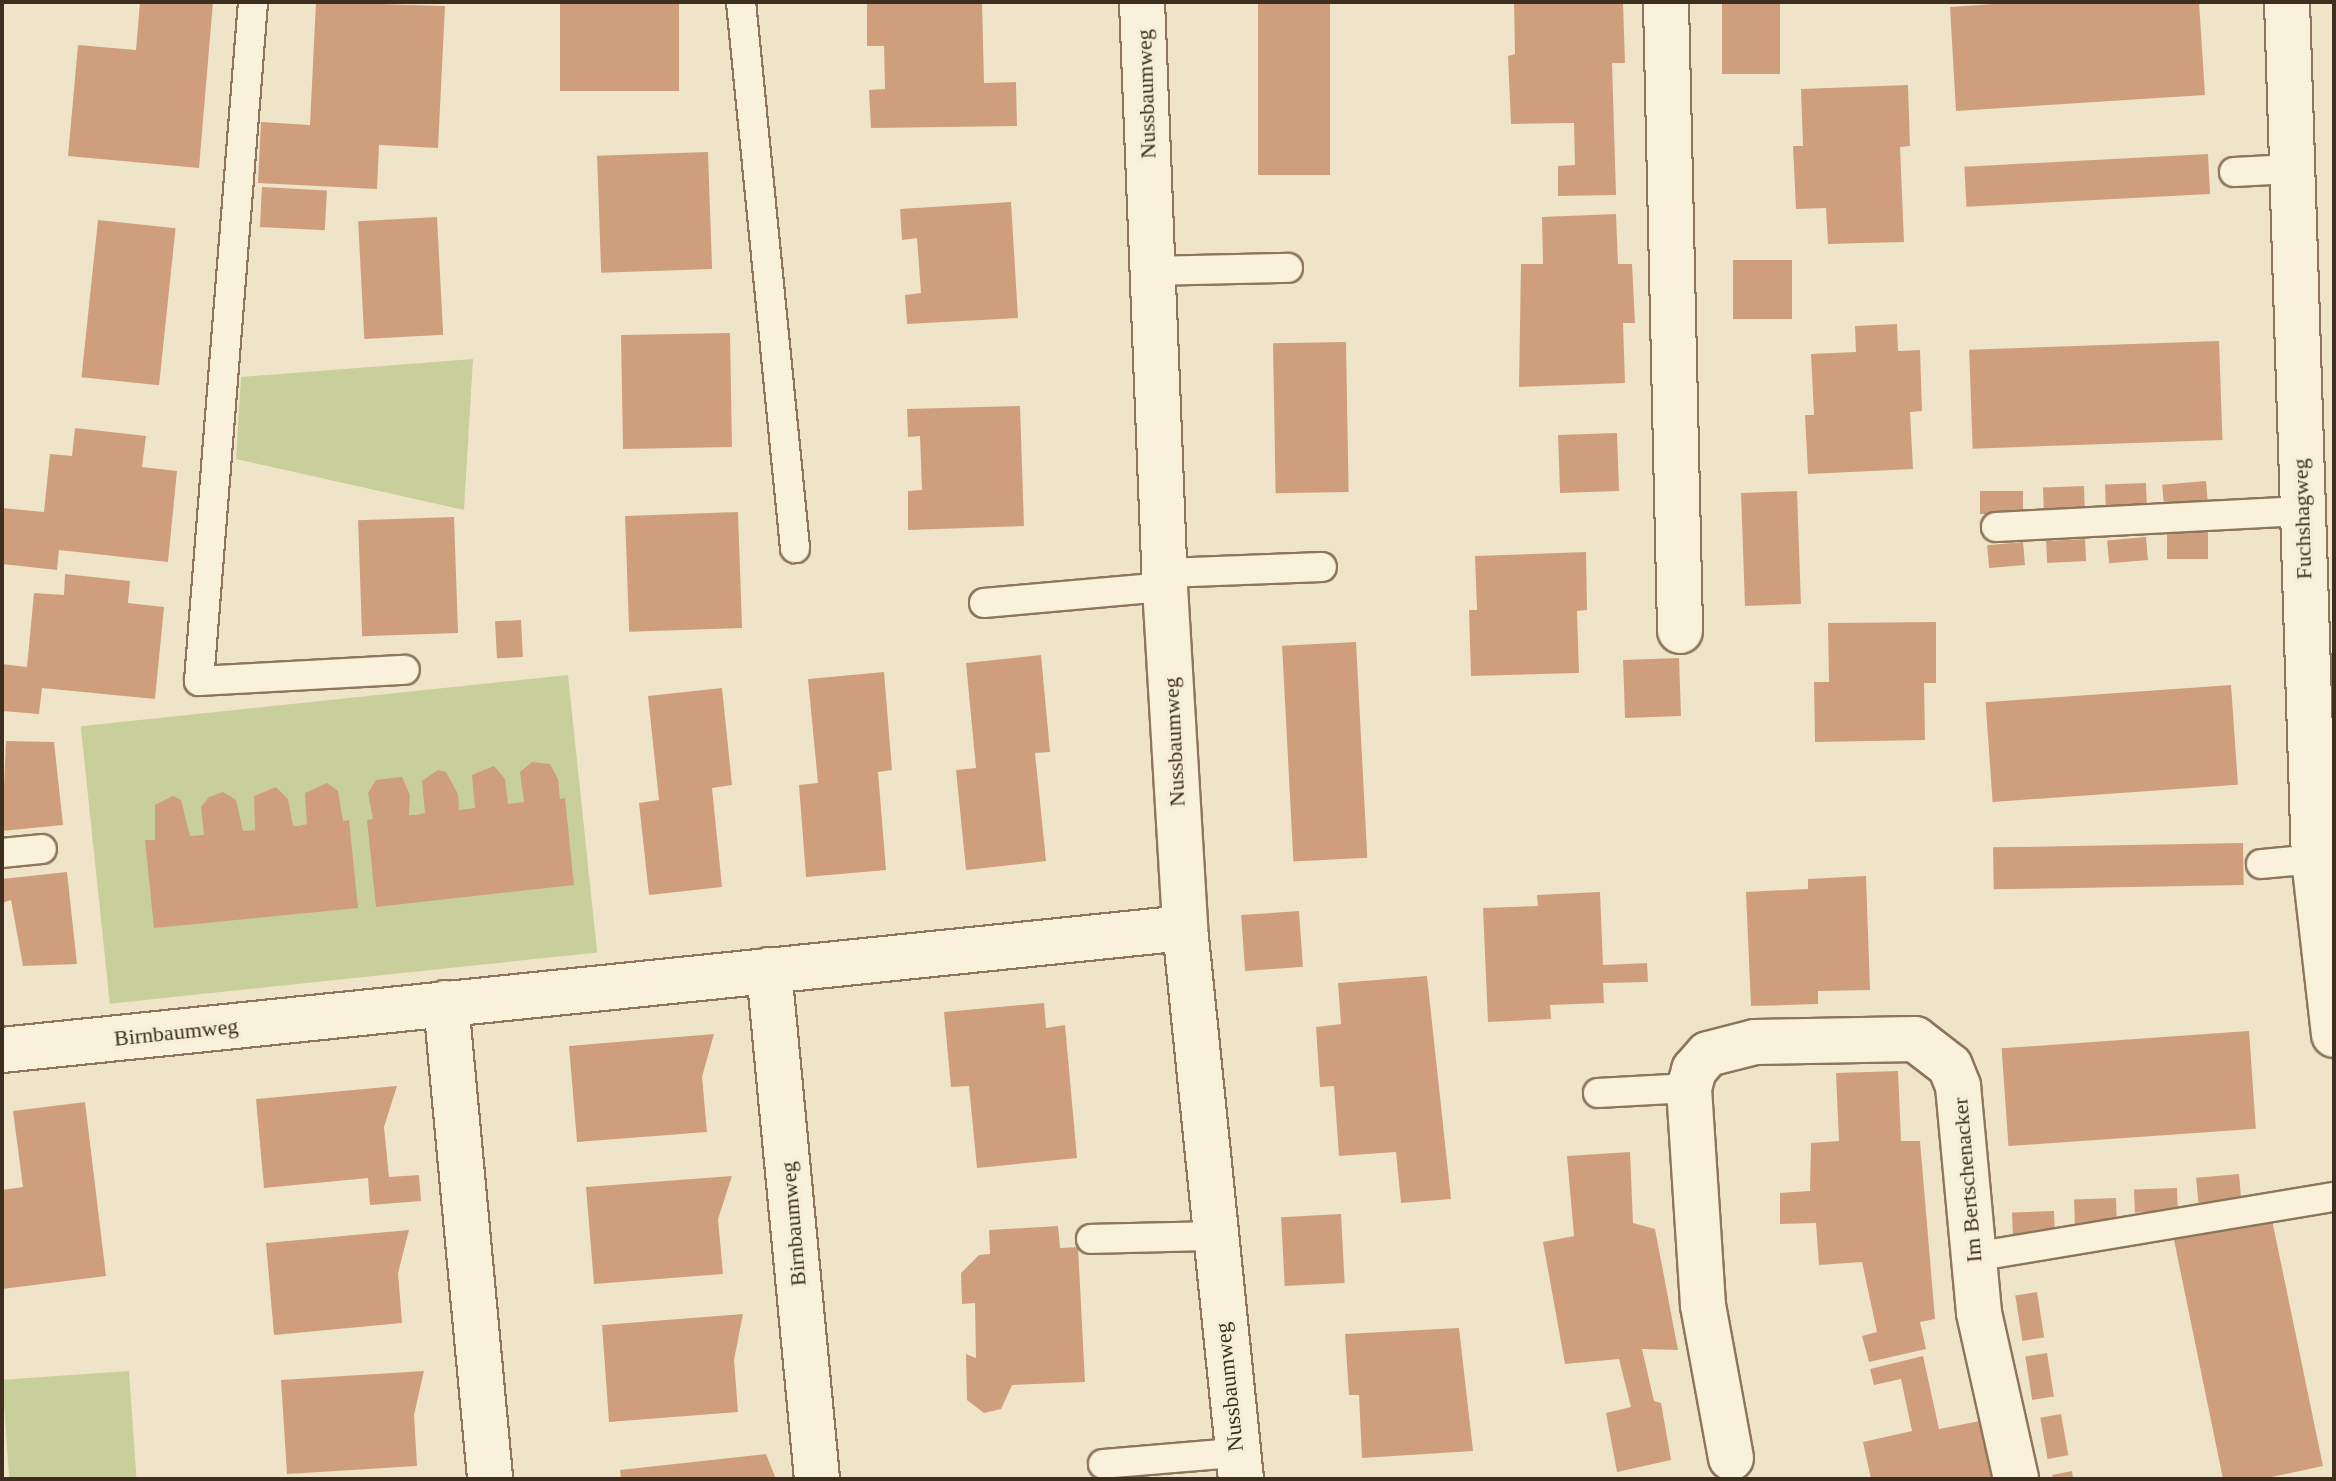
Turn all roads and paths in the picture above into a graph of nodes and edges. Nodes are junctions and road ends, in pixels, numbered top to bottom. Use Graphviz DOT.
graph roads {
  1 [pos="253,2"];
  2 [pos="741,2"];
  3 [pos="1142,2"];
  4 [pos="1666,2"];
  5 [pos="2287,2"];
  6 [pos="2291,169"];
  7 [pos="2234,172"];
  8 [pos="1288,268"];
  9 [pos="1153,271"];
  10 [pos="2302,511"];
  11 [pos="1996,527"];
  12 [pos="795,548"];
  13 [pos="1322,567"];
  14 [pos="1165,580"];
  15 [pos="984,603"];
  16 [pos="1680,631"];
  17 [pos="405,670"];
  18 [pos="42,849"];
  19 [pos="2,853"];
  20 [pos="2314,859"];
  21 [pos="2261,864"];
  22 [pos="1185,928"];
  23 [pos="769,970"];
  24 [pos="446,1003"];
  25 [pos="2334,1035"];
  26 [pos="2,1050"];
  27 [pos="1689,1088"];
  28 [pos="1598,1093"];
  29 [pos="2334,1197"];
  30 [pos="1215,1236"];
  31 [pos="1091,1239"];
  32 [pos="1974,1257"];
  33 [pos="1731,1458"];
  34 [pos="1103,1464"];
  35 [pos="1238,1466"];
  36 [pos="490,1479"];
  37 [pos="817,1479"];
  38 [pos="2016,1479"];
  1 -- 17 [label="lane"];
  2 -- 12 [label="lane"];
  3 -- 9 [label="street, Nussbaumweg"];
  4 -- 16 [label="street"];
  5 -- 6 [label="street, Fuchshagweg"];
  6 -- 7 [label="lane"];
  6 -- 10 [label="street, Fuchshagweg"];
  8 -- 9 [label="lane"];
  9 -- 14 [label="street, Nussbaumweg"];
  10 -- 11 [label="lane"];
  10 -- 20 [label="street, Fuchshagweg"];
  13 -- 14 [label="lane"];
  14 -- 15 [label="lane"];
  14 -- 22 [label="street, Nussbaumweg"];
  18 -- 19 [label="lane"];
  20 -- 21 [label="lane"];
  20 -- 25 [label="street, Fuchshagweg"];
  22 -- 23 [label="street, Birnbaumweg"];
  22 -- 30 [label="street, Nussbaumweg"];
  23 -- 24 [label="street, Birnbaumweg"];
  23 -- 37 [label="street, Birnbaumweg"];
  24 -- 26 [label="street, Birnbaumweg"];
  24 -- 36 [label="street"];
  27 -- 28 [label="lane"];
  27 -- 32 [label="street, Im Bertschenacker"];
  27 -- 33 [label="street"];
  29 -- 32 [label="lane"];
  30 -- 31 [label="lane"];
  30 -- 35 [label="street, Nussbaumweg"];
  32 -- 38 [label="street, Im Bertschenacker"];
  34 -- 35 [label="lane"];
}
